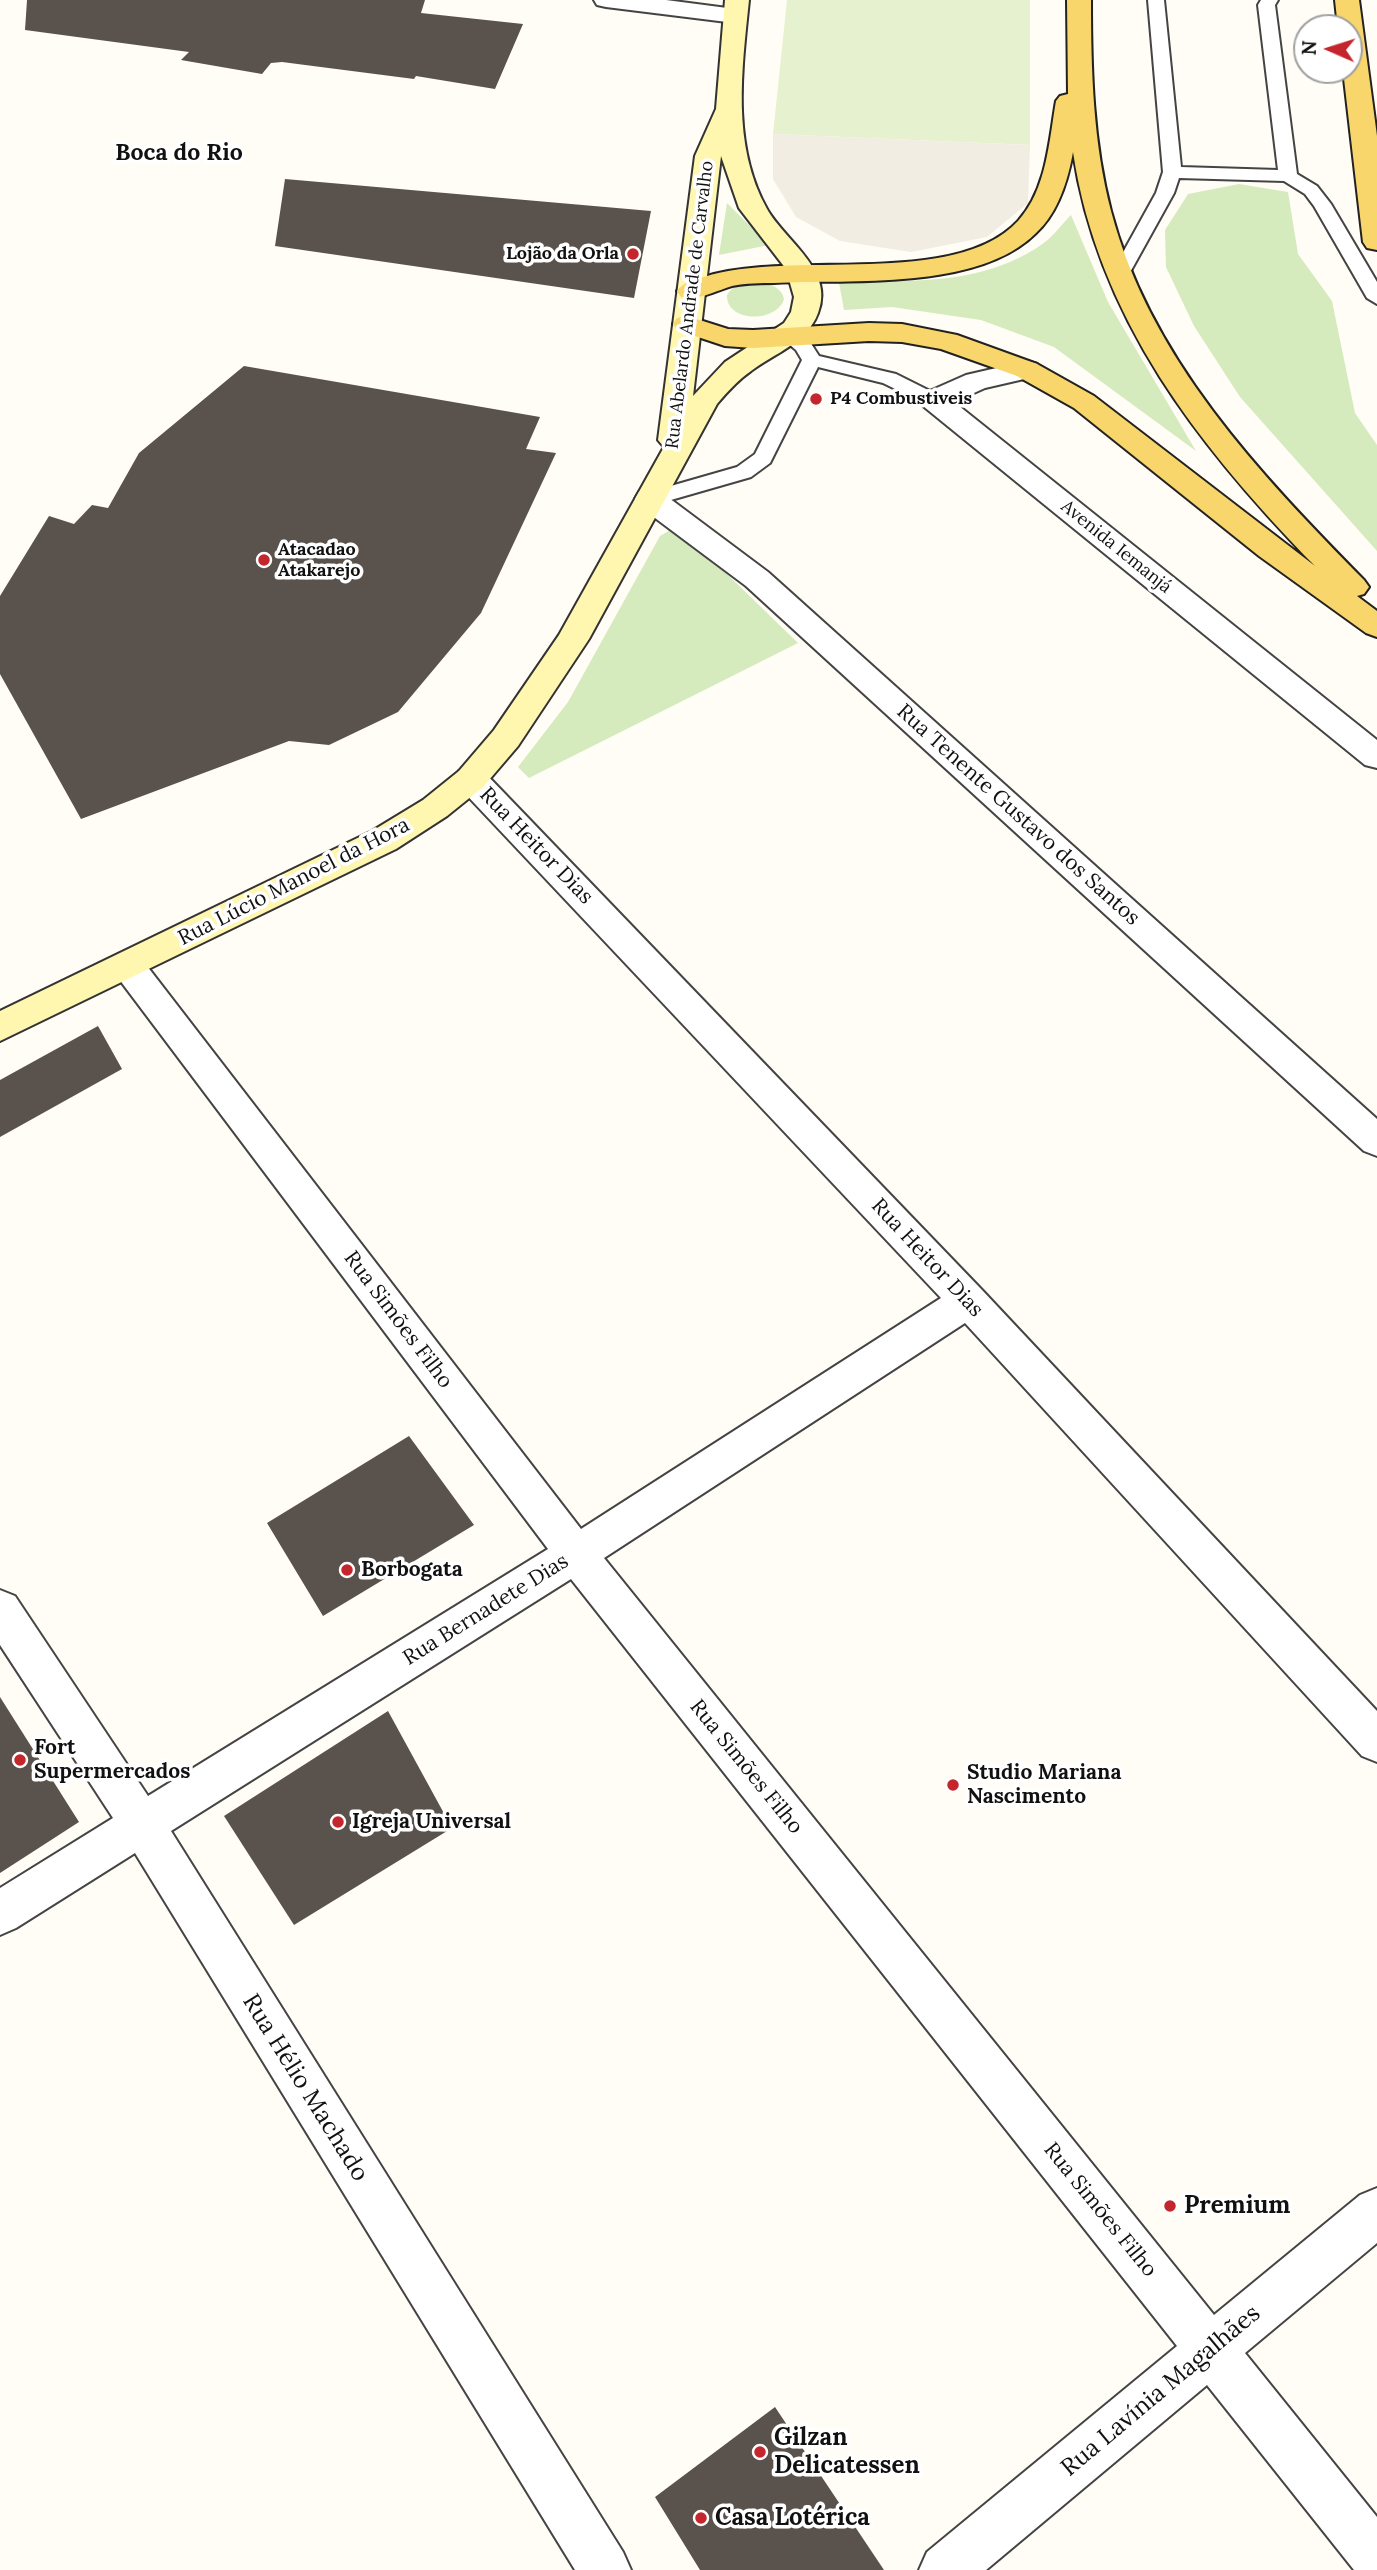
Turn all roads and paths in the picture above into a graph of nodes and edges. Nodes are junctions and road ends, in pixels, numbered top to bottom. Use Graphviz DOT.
graph roads {
  1 [pos="606,0"];
  2 [pos="1079,0"];
  3 [pos="1156,0"];
  4 [pos="1347,0"];
  5 [pos="1263,2"];
  6 [pos="736,8"];
  7 [pos="1078,51"];
  8 [pos="727,112"];
  9 [pos="1172,172"];
  10 [pos="1287,176"];
  11 [pos="1377,242"];
  12 [pos="804,275"];
  13 [pos="1119,276"];
  14 [pos="691,290"];
  15 [pos="1377,298"];
  16 [pos="687,324"];
  17 [pos="789,336"];
  18 [pos="811,360"];
  19 [pos="1027,370"];
  20 [pos="933,400"];
  21 [pos="670,459"];
  22 [pos="650,499"];
  23 [pos="1377,610"];
  24 [pos="1377,626"];
  25 [pos="1377,757"];
  26 [pos="471,779"];
  27 [pos="128,967"];
  28 [pos="0,1027"];
  29 [pos="1377,1141"];
  30 [pos="968,1301"];
  31 [pos="576,1554"];
  32 [pos="0,1609"];
  33 [pos="1377,1742"];
  34 [pos="141,1823"];
  35 [pos="0,1913"];
  36 [pos="1377,2212"];
  37 [pos="1211,2350"];
  38 [pos="1377,2558"];
  39 [pos="606,2570"];
  40 [pos="945,2570"];
  1 -- 6 [label="street"];
  2 -- 7 [label="main road"];
  3 -- 9 [label="lane"];
  4 -- 11 [label="main road"];
  5 -- 10 [label="lane"];
  6 -- 8 [label="street, Rua Abelardo Andrade de Carvalho"];
  7 -- 12 [label="main road"];
  7 -- 13 [label="main road"];
  8 -- 12 [label="street, Rua Abelardo Andrade de Carvalho"];
  8 -- 14 [label="street, Rua Abelardo Andrade de Carvalho"];
  9 -- 10 [label="lane"];
  9 -- 13 [label="lane"];
  10 -- 15 [label="lane"];
  12 -- 14 [label="main road"];
  12 -- 17 [label="street"];
  13 -- 23 [label="main road"];
  14 -- 16 [label="street, Rua Abelardo Andrade de Carvalho"];
  16 -- 17 [label="main road"];
  16 -- 21 [label="street, Rua Abelardo Andrade de Carvalho"];
  17 -- 18 [label="lane"];
  17 -- 19 [label="main road"];
  17 -- 21 [label="street, Rua Abelardo Andrade de Carvalho"];
  18 -- 20 [label="lane"];
  18 -- 22 [label="lane"];
  19 -- 20 [label="street"];
  19 -- 24 [label="main road"];
  20 -- 25 [label="street, Avenida Iemanjá"];
  21 -- 22 [label="street, Rua Abelardo Andrade de Carvalho"];
  22 -- 26 [label="street, Rua Lúcio Manoel da Hora"];
  22 -- 29 [label="street, Rua Tenente Gustavo dos Santos"];
  26 -- 27 [label="street, Rua Lúcio Manoel da Hora"];
  26 -- 30 [label="street, Rua Heitor Dias"];
  27 -- 28 [label="street, Rua Lúcio Manoel da Hora"];
  27 -- 31 [label="street, Rua Simões Filho"];
  30 -- 31 [label="street, Rua Bernadete Dias"];
  30 -- 33 [label="street, Rua Heitor Dias"];
  31 -- 34 [label="street, Rua Bernadete Dias"];
  31 -- 37 [label="street, Rua Simões Filho"];
  32 -- 34 [label="street, Rua Hélio Machado"];
  34 -- 35 [label="street, Rua Bernadete Dias"];
  34 -- 39 [label="street, Rua Hélio Machado"];
  36 -- 37 [label="street, Rua Lavínia Magalhães"];
  37 -- 38 [label="street, Rua Simões Filho"];
  37 -- 40 [label="street, Rua Lavínia Magalhães"];
}
